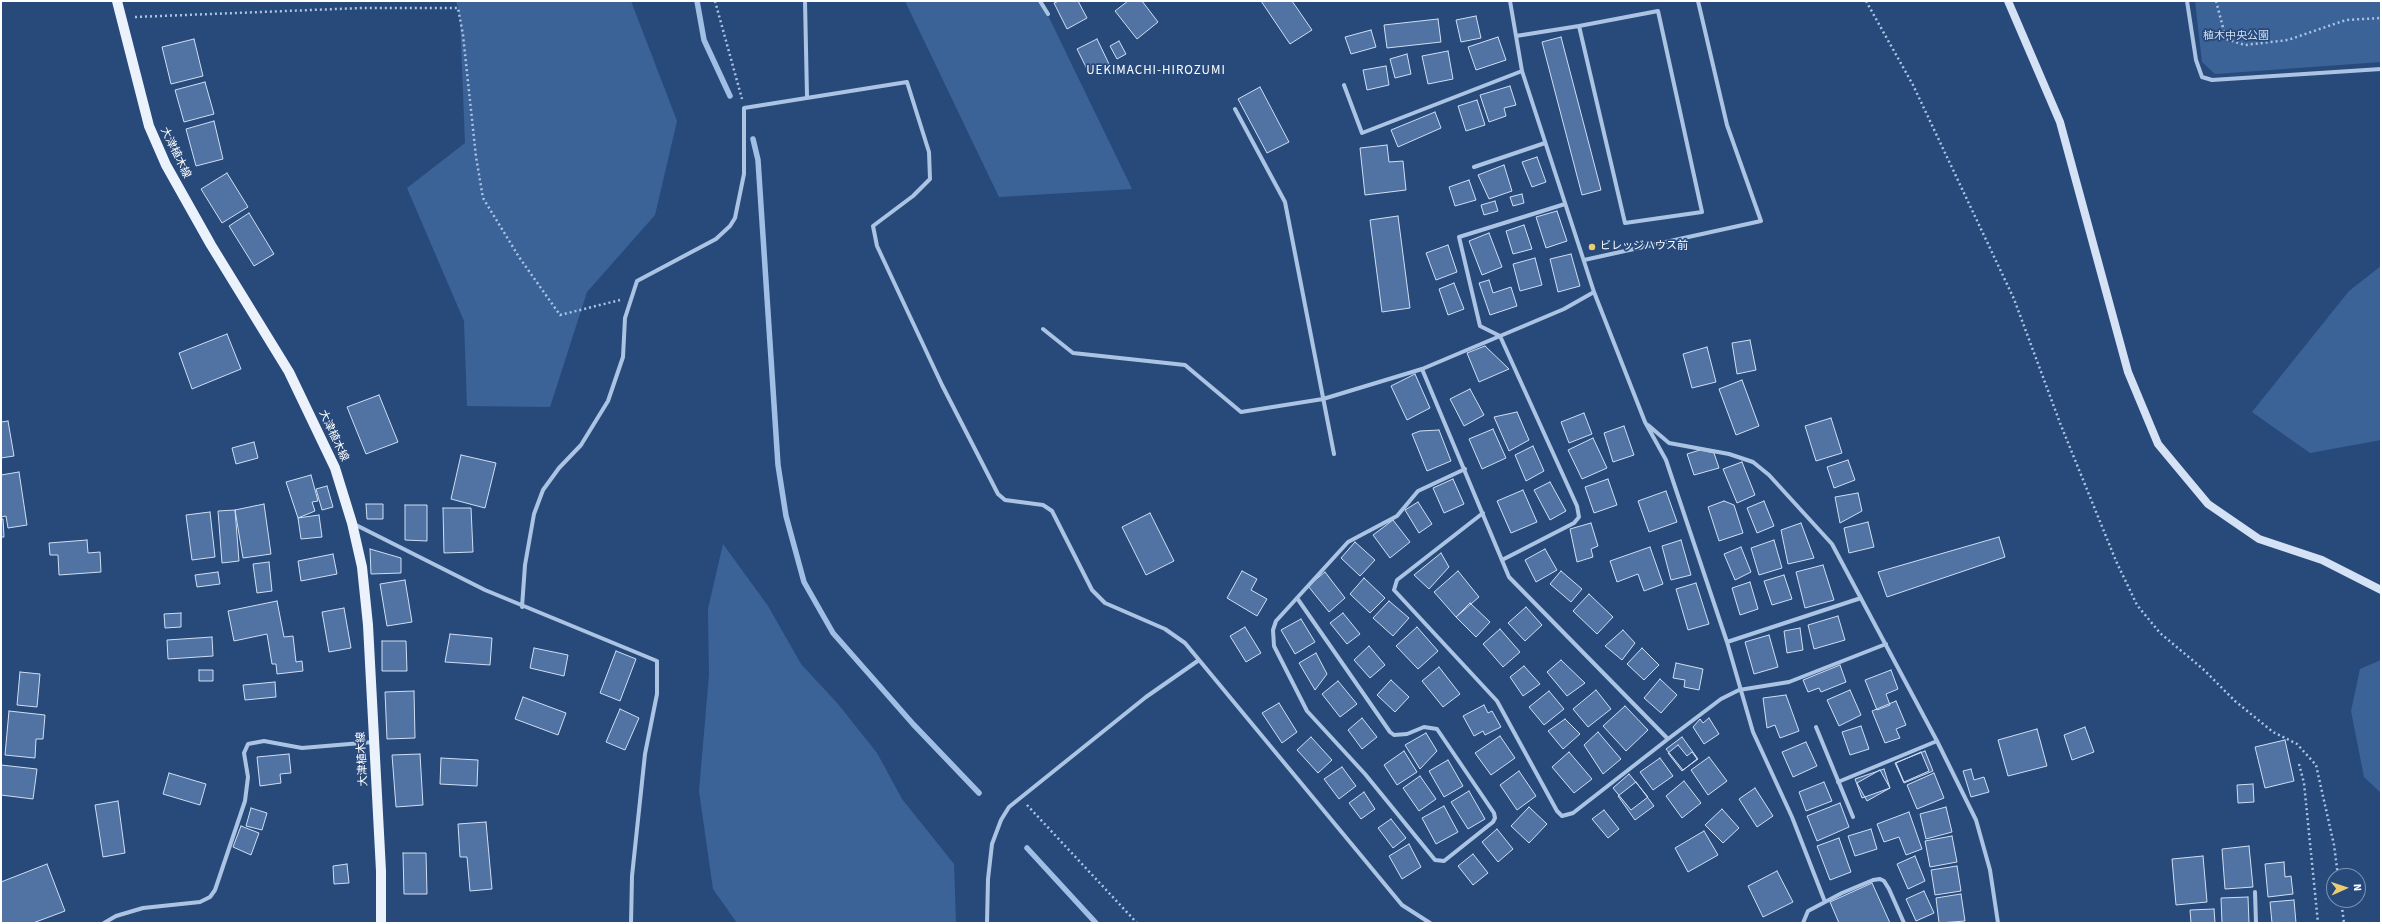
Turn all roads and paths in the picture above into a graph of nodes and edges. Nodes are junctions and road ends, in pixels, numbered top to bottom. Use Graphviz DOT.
graph roads {
  1 [pos="117,1"];
  2 [pos="716,1"];
  3 [pos="804,1"];
  4 [pos="1040,1"];
  5 [pos="1510,1"];
  6 [pos="1698,1"];
  7 [pos="1866,1"];
  8 [pos="2008,1"];
  9 [pos="2187,1"];
  10 [pos="2216,1"];
  11 [pos="1048,14"];
  12 [pos="120,18"];
  13 [pos="2381,18"];
  14 [pos="1580,26"];
  15 [pos="1516,36"];
  16 [pos="2381,69"];
  17 [pos="1522,71"];
  18 [pos="1344,85"];
  19 [pos="807,96"];
  20 [pos="744,108"];
  21 [pos="1235,109"];
  22 [pos="1545,143"];
  23 [pos="1474,167"];
  24 [pos="1565,204"];
  25 [pos="1584,260"];
  26 [pos="1594,292"];
  27 [pos="632,297"];
  28 [pos="1043,329"];
  29 [pos="1500,336"];
  30 [pos="1422,369"];
  31 [pos="1323,399"];
  32 [pos="1645,422"];
  33 [pos="1334,454"];
  34 [pos="1465,469"];
  35 [pos="1482,513"];
  36 [pos="352,523"];
  37 [pos="1502,560"];
  38 [pos="2381,590"];
  39 [pos="1297,598"];
  40 [pos="1861,598"];
  41 [pos="522,606"];
  42 [pos="1727,642"];
  43 [pos="1886,644"];
  44 [pos="1198,660"];
  45 [pos="1739,690"];
  46 [pos="1816,727"];
  47 [pos="1668,739"];
  48 [pos="1937,741"];
  49 [pos="374,742"];
  50 [pos="2299,764"];
  51 [pos="1838,782"];
  52 [pos="1020,798"];
  53 [pos="1853,817"];
  54 [pos="2337,868"];
  55 [pos="2255,892"];
  56 [pos="1825,902"];
  57 [pos="2342,908"];
  58 [pos="104,923"];
  59 [pos="381,923"];
  60 [pos="630,923"];
  61 [pos="987,923"];
  62 [pos="1137,923"];
  63 [pos="1430,923"];
  64 [pos="1803,923"];
  65 [pos="1904,923"];
  66 [pos="1998,923"];
  67 [pos="2256,923"];
  68 [pos="2318,923"];
  69 [pos="2344,923"];
  1 -- 12 [label="main road, 大津植木線"];
  2 -- 20 [label="path"];
  3 -- 19 [label="street"];
  4 -- 11 [label="street"];
  5 -- 15 [label="street"];
  6 -- 25 [label="street"];
  7 -- 54 [label="path"];
  8 -- 38 [label="street"];
  9 -- 16 [label="street"];
  10 -- 13 [label="path"];
  12 -- 27 [label="path"];
  12 -- 36 [label="main road, 大津植木線"];
  14 -- 14 [label="street"];
  14 -- 15 [label="street"];
  15 -- 17 [label="street"];
  17 -- 18 [label="street"];
  17 -- 22 [label="street"];
  19 -- 20 [label="street"];
  19 -- 44 [label="street"];
  20 -- 27 [label="street"];
  21 -- 31 [label="street"];
  22 -- 23 [label="street"];
  22 -- 24 [label="street"];
  24 -- 25 [label="street"];
  24 -- 29 [label="street"];
  25 -- 26 [label="street"];
  26 -- 29 [label="street"];
  26 -- 32 [label="street"];
  27 -- 41 [label="street"];
  28 -- 31 [label="street"];
  29 -- 30 [label="street"];
  29 -- 37 [label="street"];
  30 -- 31 [label="street"];
  30 -- 34 [label="street"];
  31 -- 33 [label="street"];
  32 -- 40 [label="street"];
  32 -- 42 [label="street"];
  34 -- 35 [label="street"];
  34 -- 39 [label="street"];
  35 -- 37 [label="street"];
  35 -- 47 [label="street"];
  36 -- 41 [label="street"];
  36 -- 49 [label="main road, 大津植木線"];
  37 -- 47 [label="street"];
  39 -- 39 [label="street"];
  40 -- 42 [label="street"];
  40 -- 43 [label="street"];
  41 -- 60 [label="street"];
  42 -- 45 [label="street"];
  43 -- 45 [label="street"];
  43 -- 48 [label="street"];
  44 -- 52 [label="street"];
  44 -- 63 [label="street"];
  45 -- 47 [label="street"];
  45 -- 56 [label="street"];
  46 -- 51 [label="street"];
  48 -- 51 [label="street"];
  48 -- 66 [label="street"];
  49 -- 58 [label="street"];
  49 -- 59 [label="main road, 大津植木線"];
  50 -- 68 [label="path"];
  51 -- 53 [label="street"];
  52 -- 61 [label="street"];
  52 -- 62 [label="path"];
  55 -- 67 [label="street"];
  56 -- 64 [label="street"];
  56 -- 65 [label="street"];
  57 -- 69 [label="path"];
}
